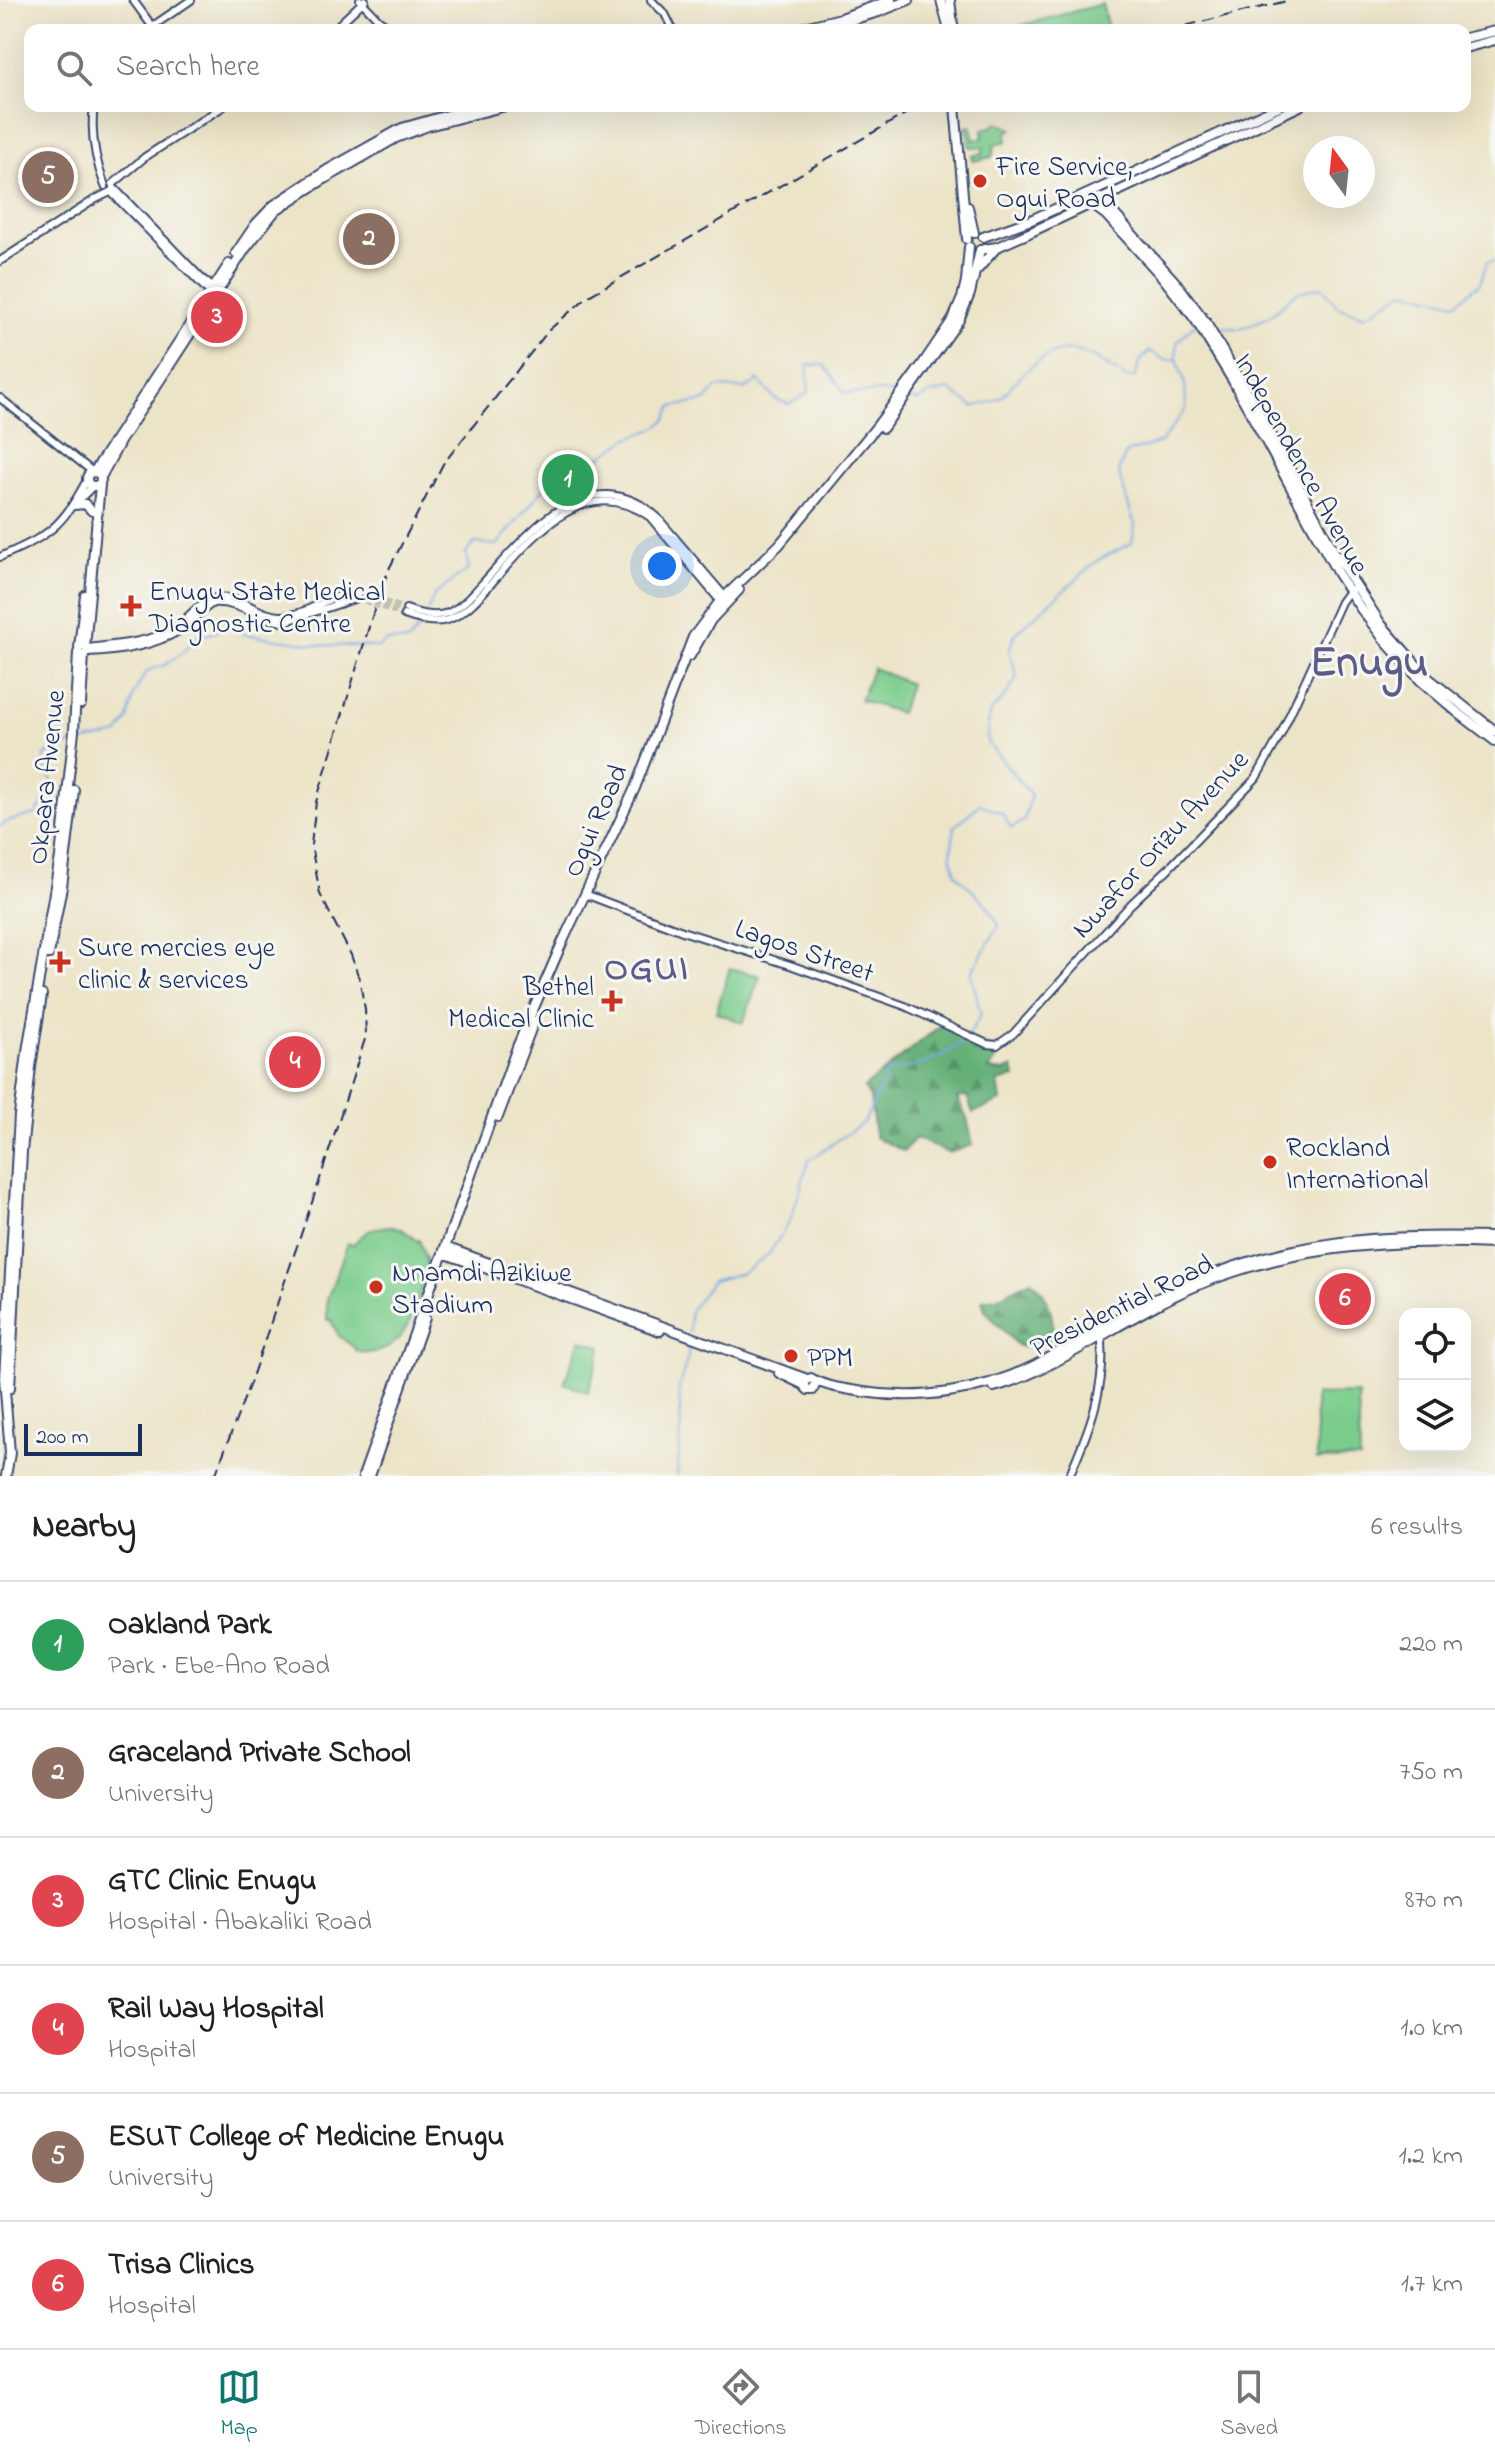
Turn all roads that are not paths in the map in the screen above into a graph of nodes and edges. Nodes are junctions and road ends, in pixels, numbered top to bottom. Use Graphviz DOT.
graph roads {
  1 [pos="133,0"];
  2 [pos="191,0"];
  3 [pos="651,0"];
  4 [pos="891,0"];
  5 [pos="909,0"];
  6 [pos="941,0"];
  7 [pos="950,0"];
  8 [pos="362,1"];
  9 [pos="878,9"];
  10 [pos="351,13"];
  11 [pos="374,15"];
  12 [pos="148,24"];
  13 [pos="156,24"];
  14 [pos="339,24"];
  15 [pos="386,24"];
  16 [pos="670,24"];
  17 [pos="817,24"];
  18 [pos="834,24"];
  19 [pos="949,24"];
  20 [pos="951,24"];
  21 [pos="1495,31"];
  22 [pos="1471,37"];
  23 [pos="1495,40"];
  24 [pos="1471,46"];
  25 [pos="94,112"];
  26 [pos="215,112"];
  27 [pos="958,112"];
  28 [pos="1266,112"];
  29 [pos="1287,112"];
  30 [pos="447,113"];
  31 [pos="110,187"];
  32 [pos="1095,190"];
  33 [pos="1112,193"];
  34 [pos="1085,195"];
  35 [pos="1101,199"];
  36 [pos="1091,204"];
  37 [pos="1106,215"];
  38 [pos="1117,219"];
  39 [pos="1054,221"];
  40 [pos="973,239"];
  41 [pos="997,247"];
  42 [pos="982,250"];
  43 [pos="0,261"];
  44 [pos="975,273"];
  45 [pos="214,293"];
  46 [pos="1203,324"];
  47 [pos="945,337"];
  48 [pos="0,398"];
  49 [pos="143,401"];
  50 [pos="91,476"];
  51 [pos="75,504"];
  52 [pos="92,511"];
  53 [pos="0,557"];
  54 [pos="90,558"];
  55 [pos="1352,589"];
  56 [pos="358,596"];
  57 [pos="1360,600"];
  58 [pos="724,601"];
  59 [pos="1338,610"];
  60 [pos="405,612"];
  61 [pos="83,651"];
  62 [pos="1495,731"];
  63 [pos="1495,741"];
  64 [pos="587,895"];
  65 [pos="1003,1042"];
  66 [pos="1495,1237"];
  67 [pos="1495,1244"];
  68 [pos="447,1251"];
  69 [pos="460,1255"];
  70 [pos="1242,1267"];
  71 [pos="1101,1331"];
  72 [pos="8,1476"];
  73 [pos="363,1476"];
  74 [pos="370,1476"];
  75 [pos="1069,1476"];
  1 -- 12 [label="street"];
  2 -- 13 [label="street"];
  3 -- 16 [label="street"];
  4 -- 9 [label="main road"];
  5 -- 9 [label="main road"];
  6 -- 19 [label="main road"];
  7 -- 20 [label="main road"];
  8 -- 10 [label="street"];
  8 -- 11 [label="street"];
  9 -- 17 [label="main road"];
  9 -- 18 [label="main road"];
  10 -- 11 [label="street"];
  10 -- 14 [label="street"];
  11 -- 15 [label="street"];
  21 -- 22 [label="main road"];
  23 -- 24 [label="main road"];
  25 -- 31 [label="street"];
  26 -- 31 [label="street"];
  27 -- 40 [label="main road, Ogui Road"];
  28 -- 32 [label="main road"];
  29 -- 33 [label="main road"];
  30 -- 45 [label="main road"];
  31 -- 43 [label="street"];
  31 -- 45 [label="street"];
  32 -- 34 [label="main road"];
  32 -- 35 [label="main road, Independence Avenue"];
  33 -- 35 [label="main road"];
  33 -- 38 [label="main road"];
  34 -- 36 [label="main road, Independence Avenue"];
  34 -- 40 [label="main road"];
  35 -- 36 [label="main road"];
  35 -- 38 [label="main road, Independence Avenue"];
  36 -- 37 [label="main road, Independence Avenue"];
  36 -- 39 [label="main road"];
  37 -- 39 [label="main road"];
  37 -- 46 [label="main road, Independence Avenue"];
  38 -- 46 [label="main road, Independence Avenue"];
  39 -- 41 [label="main road"];
  40 -- 42 [label="main road, Ogui Road"];
  40 -- 42 [label="main road"];
  40 -- 47 [label="main road, Ogui Road"];
  41 -- 42 [label="main road"];
  41 -- 44 [label="main road"];
  42 -- 44 [label="main road, Ogui Road"];
  44 -- 47 [label="main road, Ogui Road"];
  45 -- 49 [label="main road"];
  46 -- 55 [label="main road, Independence Avenue"];
  47 -- 58 [label="main road, Ogui Road"];
  48 -- 50 [label="street"];
  49 -- 50 [label="main road"];
  49 -- 50 [label="main road"];
  50 -- 51 [label="street"];
  50 -- 52 [label="main road, Okpara Avenue"];
  50 -- 54 [label="main road, Okpara Avenue"];
  51 -- 52 [label="main road"];
  51 -- 53 [label="street"];
  52 -- 54 [label="main road, Okpara Avenue"];
  54 -- 61 [label="main road, Okpara Avenue"];
  55 -- 57 [label="main road, Independence Avenue"];
  55 -- 59 [label="street, Nwafor Orizu Avenue"];
  56 -- 61 [label="street"];
  57 -- 59 [label="street"];
  57 -- 62 [label="main road, Independence Avenue"];
  57 -- 63 [label="main road, Independence Avenue"];
  58 -- 60 [label="street"];
  58 -- 64 [label="main road, Ogui Road"];
  59 -- 65 [label="street, Nwafor Orizu Avenue"];
  61 -- 72 [label="main road, Okpara Avenue"];
  64 -- 65 [label="street, Lagos Street"];
  64 -- 68 [label="main road, Ogui Road"];
  66 -- 70 [label="main road, Presidential Road"];
  67 -- 70 [label="main road, Presidential Road"];
  68 -- 69 [label="main road, Presidential Road"];
  68 -- 69 [label="main road"];
  68 -- 73 [label="main road, Ogui Road"];
  68 -- 74 [label="main road, Ogui Road"];
  69 -- 71 [label="main road, Presidential Road"];
  70 -- 71 [label="main road, Presidential Road"];
  71 -- 75 [label="street"];
}
